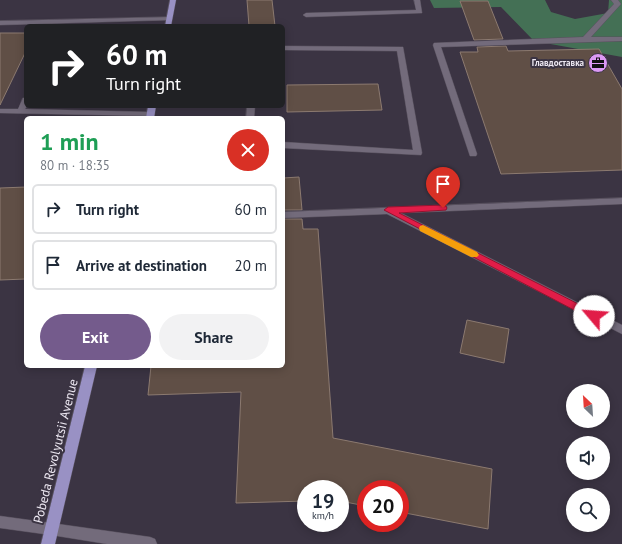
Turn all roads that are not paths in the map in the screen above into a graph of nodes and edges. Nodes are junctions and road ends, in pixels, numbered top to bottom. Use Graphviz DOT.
graph roads {
  1 [pos="173,0"];
  2 [pos="417,0"];
  3 [pos="614,0"];
  4 [pos="306,15"];
  5 [pos="169,22"];
  6 [pos="0,23"];
  7 [pos="61,24"];
  8 [pos="585,39"];
  9 [pos="622,39"];
  10 [pos="285,48"];
  11 [pos="24,104"];
  12 [pos="0,111"];
  13 [pos="20,112"];
  14 [pos="151,113"];
  15 [pos="285,146"];
  16 [pos="473,154"];
  17 [pos="622,201"];
  18 [pos="388,210"];
  19 [pos="285,215"];
  20 [pos="622,330"];
  21 [pos="91,368"];
  22 [pos="0,522"];
  23 [pos="51,529"];
  24 [pos="48,544"];
  25 [pos="150,544"];
  1 -- 5 [label="main road"];
  2 -- 4 [label="street"];
  3 -- 8 [label="street"];
  5 -- 7 [label="street"];
  6 -- 7 [label="street"];
  8 -- 9 [label="street"];
  8 -- 16 [label="street"];
  10 -- 15 [label="street"];
  11 -- 13 [label="street"];
  12 -- 13 [label="street"];
  13 -- 14 [label="street"];
  17 -- 18 [label="street"];
  18 -- 19 [label="street"];
  18 -- 20 [label="street"];
  21 -- 23 [label="main road, Pobeda Revolyutsii Avenue"];
  22 -- 23 [label="street"];
  23 -- 24 [label="main road, Pobeda Revolyutsii Avenue"];
  23 -- 25 [label="street"];
}
